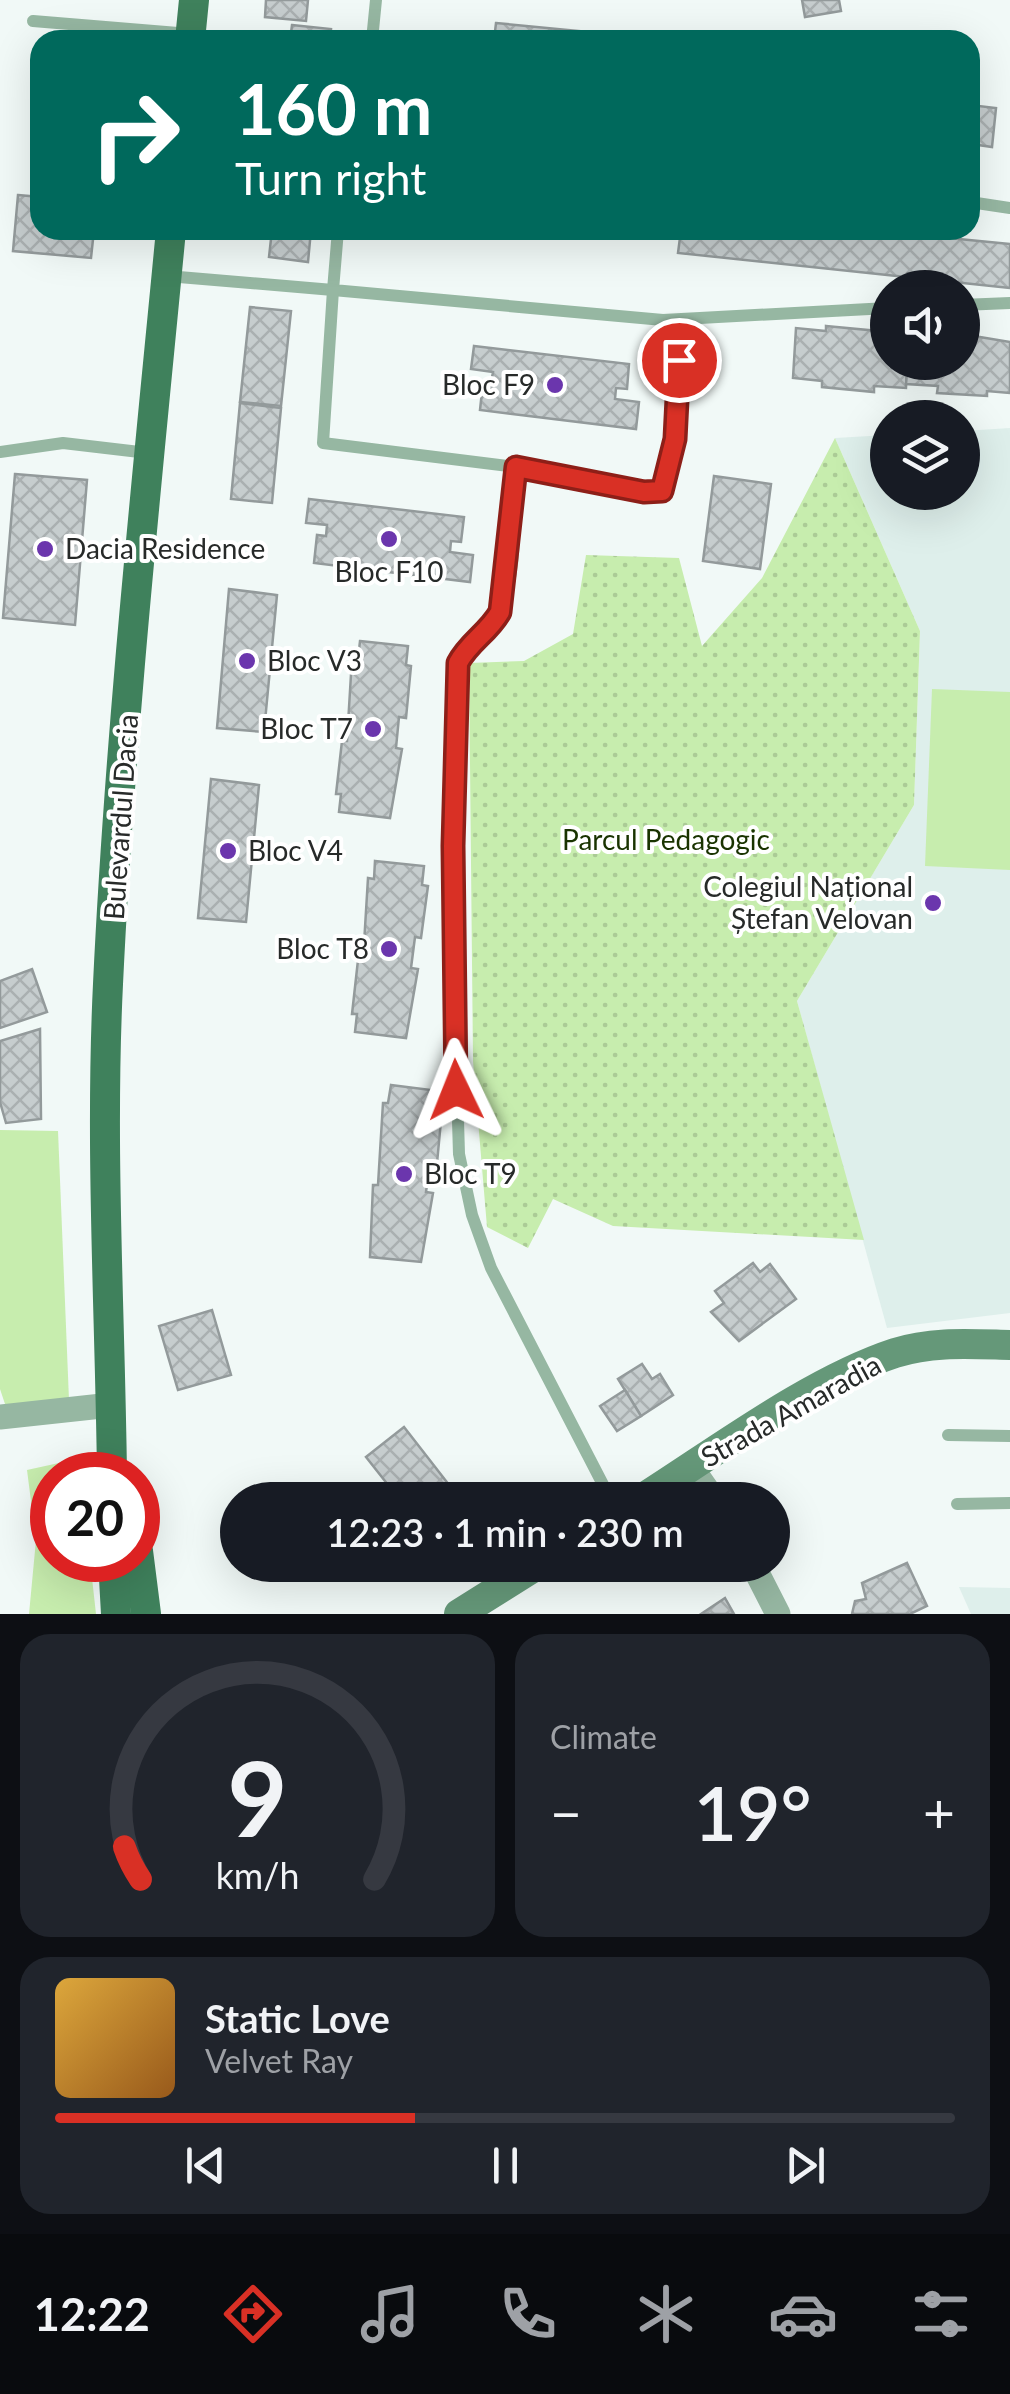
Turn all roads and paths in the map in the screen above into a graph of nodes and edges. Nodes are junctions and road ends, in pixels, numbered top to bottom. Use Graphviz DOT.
graph roads {
  1 [pos="194,0"];
  2 [pos="376,0"];
  3 [pos="33,20"];
  4 [pos="125,30"];
  5 [pos="191,30"];
  6 [pos="373,30"];
  7 [pos="980,204"];
  8 [pos="1010,208"];
  9 [pos="170,240"];
  10 [pos="337,240"];
  11 [pos="167,276"];
  12 [pos="333,290"];
  13 [pos="1010,303"];
  14 [pos="980,304"];
  15 [pos="870,309"];
  16 [pos="681,321"];
  17 [pos="0,452"];
  18 [pos="148,453"];
  19 [pos="516,467"];
  20 [pos="1010,1344"];
  21 [pos="111,1405"];
  22 [pos="0,1417"];
  23 [pos="948,1436"];
  24 [pos="1010,1436"];
  25 [pos="112,1452"];
  26 [pos="120,1452"];
  27 [pos="691,1467"];
  28 [pos="602,1482"];
  29 [pos="668,1482"];
  30 [pos="701,1482"];
  31 [pos="1010,1503"];
  32 [pos="957,1504"];
  33 [pos="124,1582"];
  34 [pos="137,1582"];
  35 [pos="141,1582"];
  36 [pos="511,1582"];
  37 [pos="762,1582"];
  38 [pos="463,1613"];
  39 [pos="116,1614"];
  40 [pos="146,1614"];
  41 [pos="158,1614"];
  42 [pos="778,1614"];
  1 -- 5 [label="main road"];
  2 -- 6 [label="lane"];
  3 -- 4 [label="lane"];
  7 -- 8 [label="lane"];
  9 -- 11 [label="main road, Bulevardul Dacia"];
  10 -- 12 [label="lane"];
  11 -- 12 [label="lane"];
  11 -- 18 [label="main road, Bulevardul Dacia"];
  12 -- 16 [label="lane"];
  12 -- 19 [label="lane"];
  13 -- 14 [label="lane"];
  15 -- 16 [label="lane"];
  16 -- 19 [label="lane"];
  17 -- 18 [label="lane"];
  18 -- 21 [label="main road, Bulevardul Dacia"];
  19 -- 28 [label="lane"];
  20 -- 27 [label="main road, Strada Amaradia"];
  21 -- 22 [label="street"];
  21 -- 25 [label="main road, Bulevardul Dacia"];
  21 -- 26 [label="main road, Bulevardul Dacia"];
  23 -- 24 [label="lane"];
  27 -- 29 [label="main road, Strada Amaradia"];
  27 -- 30 [label="street"];
  31 -- 32 [label="lane"];
  33 -- 39 [label="main road"];
  34 -- 40 [label="main road"];
  35 -- 41 [label="main road"];
  36 -- 38 [label="main road"];
  37 -- 42 [label="street"];
}
